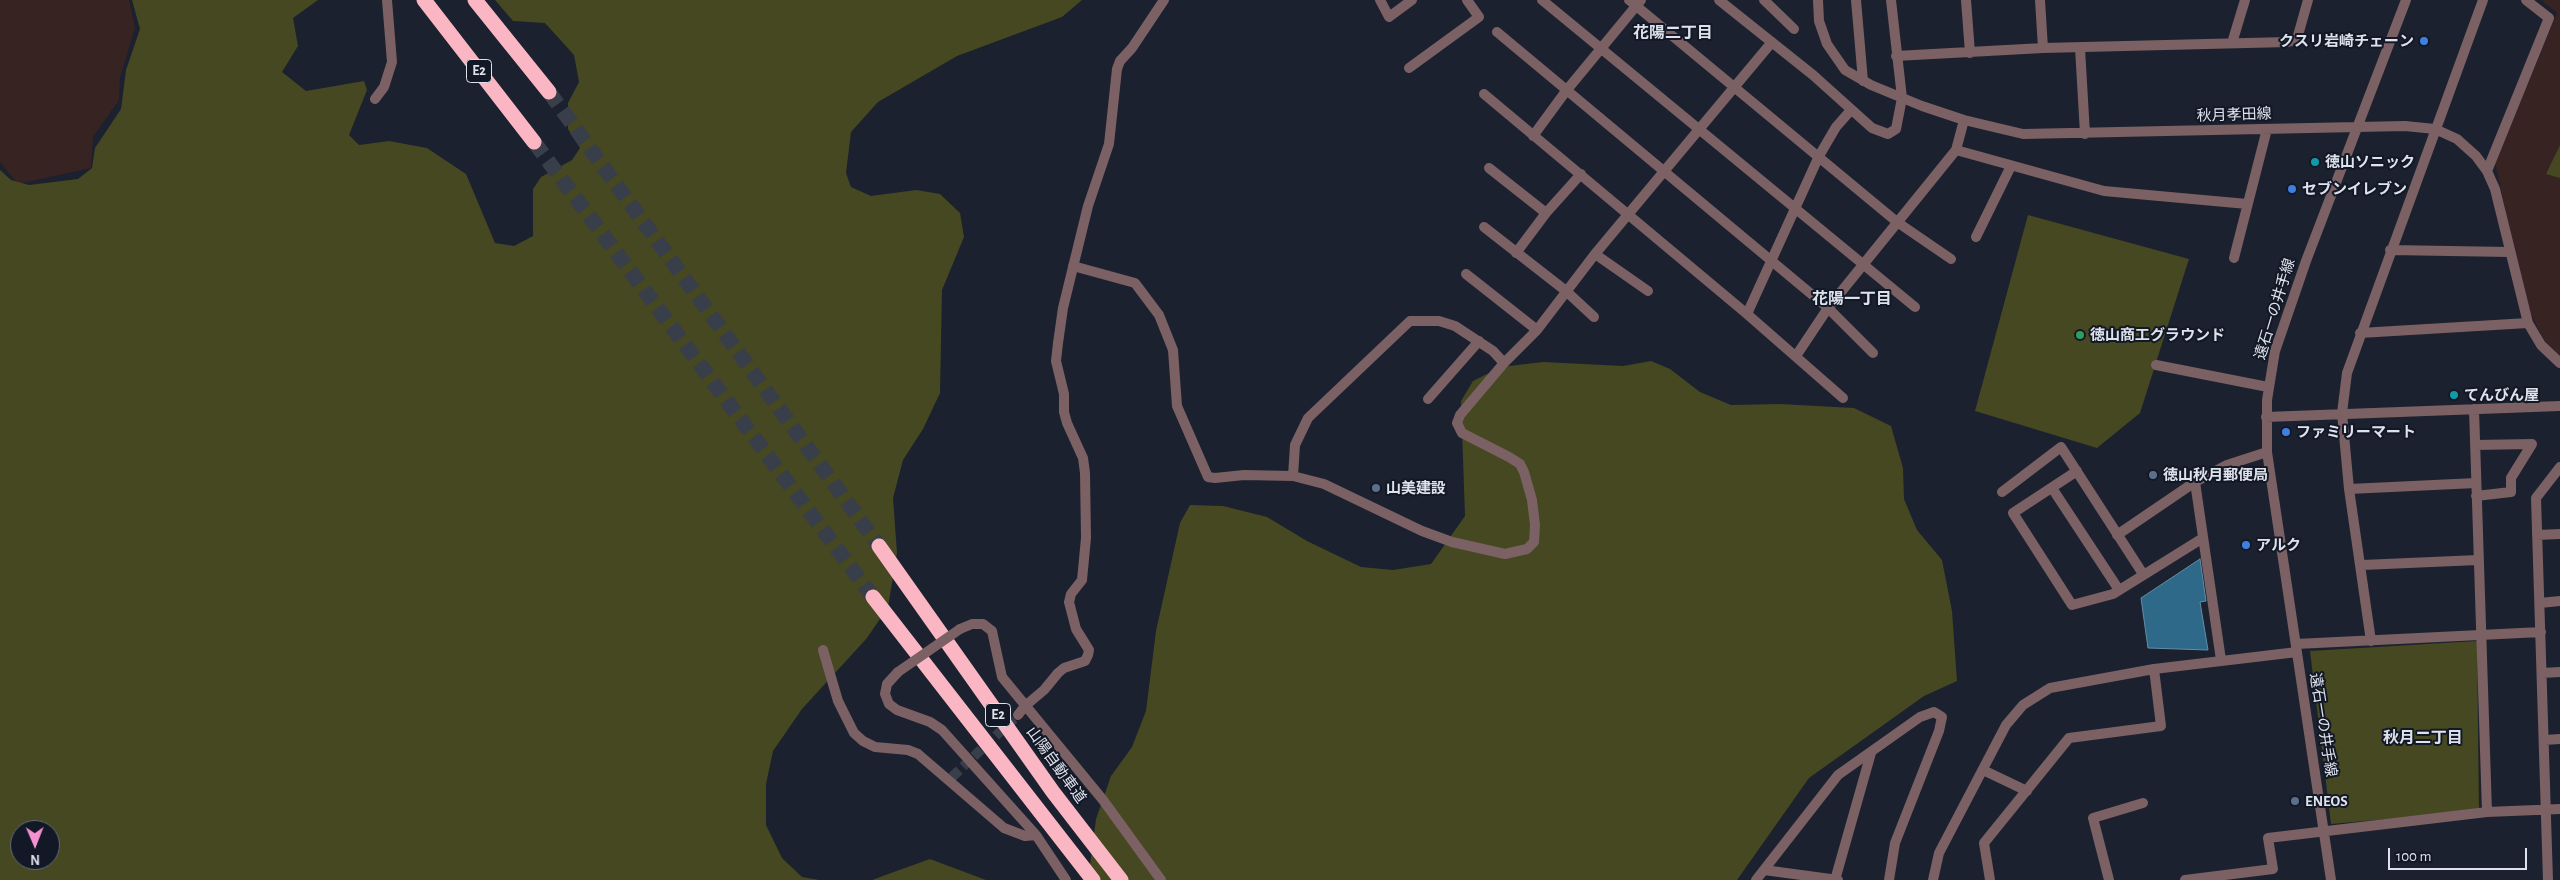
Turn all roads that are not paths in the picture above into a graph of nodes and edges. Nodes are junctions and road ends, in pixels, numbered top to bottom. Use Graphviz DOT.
graph roads {
  1 [pos="387,0"];
  2 [pos="424,0"];
  3 [pos="474,0"];
  4 [pos="1164,0"];
  5 [pos="1380,0"];
  6 [pos="1412,0"];
  7 [pos="1467,0"];
  8 [pos="1542,0"];
  9 [pos="1718,0"];
  10 [pos="1764,0"];
  11 [pos="1818,0"];
  12 [pos="1856,0"];
  13 [pos="1891,0"];
  14 [pos="1966,0"];
  15 [pos="2040,0"];
  16 [pos="2246,0"];
  17 [pos="2308,0"];
  18 [pos="2406,0"];
  19 [pos="2483,0"];
  20 [pos="2526,0"];
  21 [pos="1636,2"];
  22 [pos="1794,29"];
  23 [pos="1497,32"];
  24 [pos="1772,42"];
  25 [pos="2232,43"];
  26 [pos="2043,48"];
  27 [pos="2080,48"];
  28 [pos="1602,49"];
  29 [pos="1970,53"];
  30 [pos="1896,56"];
  31 [pos="1409,68"];
  32 [pos="1863,81"];
  33 [pos="1736,86"];
  34 [pos="1566,91"];
  35 [pos="549,92"];
  36 [pos="1484,94"];
  37 [pos="1902,98"];
  38 [pos="375,100"];
  39 [pos="1851,110"];
  40 [pos="1964,120"];
  41 [pos="2356,126"];
  42 [pos="2435,128"];
  43 [pos="1698,129"];
  44 [pos="2267,129"];
  45 [pos="2085,134"];
  46 [pos="1533,136"];
  47 [pos="534,142"];
  48 [pos="1956,150"];
  49 [pos="1819,156"];
  50 [pos="2011,166"];
  51 [pos="1489,168"];
  52 [pos="2487,171"];
  53 [pos="1664,173"];
  54 [pos="1581,174"];
  55 [pos="2247,204"];
  56 [pos="1796,209"];
  57 [pos="1546,213"];
  58 [pos="1628,214"];
  59 [pos="1897,222"];
  60 [pos="1484,227"];
  61 [pos="1976,237"];
  62 [pos="2390,250"];
  63 [pos="2509,252"];
  64 [pos="1516,253"];
  65 [pos="1595,254"];
  66 [pos="2234,258"];
  67 [pos="1951,259"];
  68 [pos="1771,261"];
  69 [pos="1865,265"];
  70 [pos="1073,266"];
  71 [pos="1466,274"];
  72 [pos="1566,291"];
  73 [pos="1648,291"];
  74 [pos="1915,307"];
  75 [pos="1828,308"];
  76 [pos="1747,314"];
  77 [pos="1594,317"];
  78 [pos="2528,323"];
  79 [pos="1537,330"];
  80 [pos="2360,333"];
  81 [pos="1479,340"];
  82 [pos="1873,353"];
  83 [pos="1796,356"];
  84 [pos="1504,363"];
  85 [pos="2560,363"];
  86 [pos="2156,365"];
  87 [pos="2268,387"];
  88 [pos="1843,398"];
  89 [pos="1428,399"];
  90 [pos="2560,406"];
  91 [pos="2474,409"];
  92 [pos="2342,413"];
  93 [pos="2266,417"];
  94 [pos="2475,445"];
  95 [pos="2267,452"];
  96 [pos="2560,467"];
  97 [pos="2077,471"];
  98 [pos="1293,476"];
  99 [pos="2195,482"];
  100 [pos="2476,483"];
  101 [pos="2052,488"];
  102 [pos="2349,489"];
  103 [pos="2002,492"];
  104 [pos="2476,496"];
  105 [pos="2560,534"];
  106 [pos="2117,535"];
  107 [pos="2537,535"];
  108 [pos="2203,538"];
  109 [pos="879,546"];
  110 [pos="2478,560"];
  111 [pos="2362,565"];
  112 [pos="2143,574"];
  113 [pos="2119,590"];
  114 [pos="873,598"];
  115 [pos="2560,601"];
  116 [pos="2540,603"];
  117 [pos="2541,632"];
  118 [pos="2481,637"];
  119 [pos="2371,641"];
  120 [pos="2297,648"];
  121 [pos="823,650"];
  122 [pos="2221,660"];
  123 [pos="2154,669"];
  124 [pos="2560,672"];
  125 [pos="2542,673"];
  126 [pos="1025,706"];
  127 [pos="1018,716"];
  128 [pos="2560,739"];
  129 [pos="2545,740"];
  130 [pos="1871,752"];
  131 [pos="1983,770"];
  132 [pos="2028,791"];
  133 [pos="2142,803"];
  134 [pos="2544,810"];
  135 [pos="2560,810"];
  136 [pos="2487,812"];
  137 [pos="2324,831"];
  138 [pos="1036,835"];
  139 [pos="2272,869"];
  140 [pos="1764,870"];
  141 [pos="1066,880"];
  142 [pos="1093,880"];
  143 [pos="1120,880"];
  144 [pos="1161,880"];
  145 [pos="1756,880"];
  146 [pos="1836,880"];
  147 [pos="1889,880"];
  148 [pos="1933,880"];
  149 [pos="1990,880"];
  150 [pos="2108,880"];
  151 [pos="2185,880"];
  152 [pos="2274,880"];
  153 [pos="2331,880"];
  154 [pos="2548,880"];
  1 -- 38 [label="street"];
  2 -- 47 [label="highway, E2"];
  3 -- 35 [label="highway"];
  4 -- 70 [label="street"];
  5 -- 6 [label="street"];
  7 -- 31 [label="street"];
  8 -- 28 [label="street"];
  9 -- 24 [label="street"];
  10 -- 22 [label="street"];
  11 -- 32 [label="street, 秋月孝田線"];
  12 -- 32 [label="street"];
  13 -- 30 [label="street"];
  14 -- 29 [label="street"];
  15 -- 26 [label="street"];
  16 -- 25 [label="street"];
  17 -- 25 [label="street"];
  18 -- 41 [label="street, 遠石一の井手線"];
  19 -- 42 [label="street"];
  20 -- 52 [label="street"];
  21 -- 28 [label="street"];
  21 -- 33 [label="street"];
  23 -- 34 [label="street"];
  24 -- 33 [label="street"];
  24 -- 39 [label="street"];
  25 -- 27 [label="street"];
  26 -- 27 [label="street"];
  26 -- 29 [label="street"];
  27 -- 45 [label="street"];
  28 -- 34 [label="street"];
  28 -- 43 [label="street"];
  29 -- 30 [label="street"];
  30 -- 37 [label="street"];
  32 -- 37 [label="street, 秋月孝田線"];
  33 -- 43 [label="street"];
  33 -- 49 [label="street"];
  34 -- 46 [label="street"];
  34 -- 53 [label="street"];
  36 -- 46 [label="street"];
  37 -- 39 [label="street"];
  37 -- 40 [label="street, 秋月孝田線"];
  39 -- 49 [label="street"];
  40 -- 45 [label="street, 秋月孝田線"];
  40 -- 48 [label="street"];
  41 -- 42 [label="street, 秋月孝田線"];
  41 -- 44 [label="street, 秋月孝田線"];
  41 -- 87 [label="street, 遠石一の井手線"];
  42 -- 52 [label="street, 秋月孝田線"];
  42 -- 62 [label="street"];
  43 -- 53 [label="street"];
  43 -- 56 [label="street"];
  44 -- 45 [label="street, 秋月孝田線"];
  44 -- 55 [label="street"];
  46 -- 54 [label="street"];
  48 -- 50 [label="street"];
  48 -- 59 [label="street"];
  49 -- 56 [label="street"];
  49 -- 59 [label="street"];
  50 -- 55 [label="street"];
  50 -- 61 [label="street"];
  51 -- 57 [label="street"];
  52 -- 63 [label="street, 秋月孝田線"];
  53 -- 58 [label="street"];
  53 -- 68 [label="street"];
  54 -- 57 [label="street"];
  54 -- 58 [label="street"];
  55 -- 66 [label="street"];
  56 -- 68 [label="street"];
  56 -- 69 [label="street"];
  57 -- 64 [label="street"];
  58 -- 65 [label="street"];
  58 -- 76 [label="street"];
  59 -- 67 [label="street"];
  59 -- 69 [label="street"];
  60 -- 64 [label="street"];
  62 -- 63 [label="street"];
  62 -- 80 [label="street"];
  63 -- 78 [label="street, 秋月孝田線"];
  64 -- 72 [label="street"];
  65 -- 72 [label="street"];
  65 -- 73 [label="street"];
  68 -- 75 [label="street"];
  68 -- 76 [label="street"];
  69 -- 74 [label="street"];
  69 -- 75 [label="street"];
  70 -- 98 [label="street"];
  70 -- 126 [label="street"];
  71 -- 79 [label="street"];
  72 -- 77 [label="street"];
  72 -- 79 [label="street"];
  75 -- 82 [label="street"];
  75 -- 83 [label="street"];
  76 -- 83 [label="street"];
  78 -- 80 [label="street"];
  78 -- 85 [label="street, 秋月孝田線"];
  79 -- 84 [label="street"];
  80 -- 92 [label="street"];
  81 -- 84 [label="street"];
  81 -- 89 [label="street"];
  81 -- 98 [label="street"];
  83 -- 88 [label="street"];
  84 -- 98 [label="street"];
  86 -- 87 [label="street"];
  87 -- 93 [label="street, 遠石一の井手線"];
  90 -- 91 [label="street"];
  91 -- 92 [label="street"];
  91 -- 94 [label="street"];
  92 -- 93 [label="street"];
  92 -- 102 [label="street"];
  93 -- 95 [label="street, 遠石一の井手線"];
  94 -- 100 [label="street"];
  94 -- 104 [label="street"];
  95 -- 99 [label="street"];
  95 -- 120 [label="street, 遠石一の井手線"];
  96 -- 107 [label="street"];
  97 -- 101 [label="street"];
  97 -- 103 [label="street"];
  97 -- 106 [label="street"];
  99 -- 106 [label="street"];
  99 -- 108 [label="street"];
  100 -- 102 [label="street"];
  100 -- 104 [label="street"];
  101 -- 113 [label="street"];
  101 -- 113 [label="street"];
  102 -- 111 [label="street"];
  104 -- 110 [label="street"];
  105 -- 107 [label="street"];
  106 -- 112 [label="street"];
  107 -- 116 [label="street"];
  108 -- 112 [label="street"];
  108 -- 122 [label="street"];
  109 -- 143 [label="highway, 山陽自動車道 / E2"];
  110 -- 111 [label="street"];
  110 -- 118 [label="street"];
  111 -- 119 [label="street"];
  112 -- 113 [label="street"];
  114 -- 142 [label="highway, E2"];
  115 -- 116 [label="street"];
  116 -- 117 [label="street"];
  117 -- 118 [label="street"];
  117 -- 125 [label="street"];
  118 -- 119 [label="street"];
  118 -- 136 [label="street"];
  119 -- 120 [label="street"];
  120 -- 122 [label="street"];
  120 -- 137 [label="street, 遠石一の井手線"];
  121 -- 138 [label="street"];
  122 -- 123 [label="street"];
  123 -- 131 [label="street"];
  123 -- 132 [label="street"];
  124 -- 125 [label="street"];
  125 -- 129 [label="street"];
  126 -- 127 [label="street"];
  126 -- 138 [label="street, bridge"];
  126 -- 144 [label="street"];
  128 -- 129 [label="street"];
  129 -- 134 [label="street"];
  130 -- 140 [label="street"];
  130 -- 146 [label="street"];
  130 -- 147 [label="street"];
  131 -- 132 [label="street"];
  131 -- 148 [label="street"];
  132 -- 149 [label="street"];
  133 -- 150 [label="street"];
  134 -- 135 [label="street"];
  134 -- 136 [label="street"];
  134 -- 154 [label="street"];
  136 -- 137 [label="street"];
  137 -- 139 [label="street"];
  137 -- 153 [label="street, 遠石一の井手線"];
  138 -- 141 [label="street"];
  139 -- 151 [label="street"];
  139 -- 152 [label="street"];
  140 -- 145 [label="street"];
  140 -- 146 [label="street"];
}
